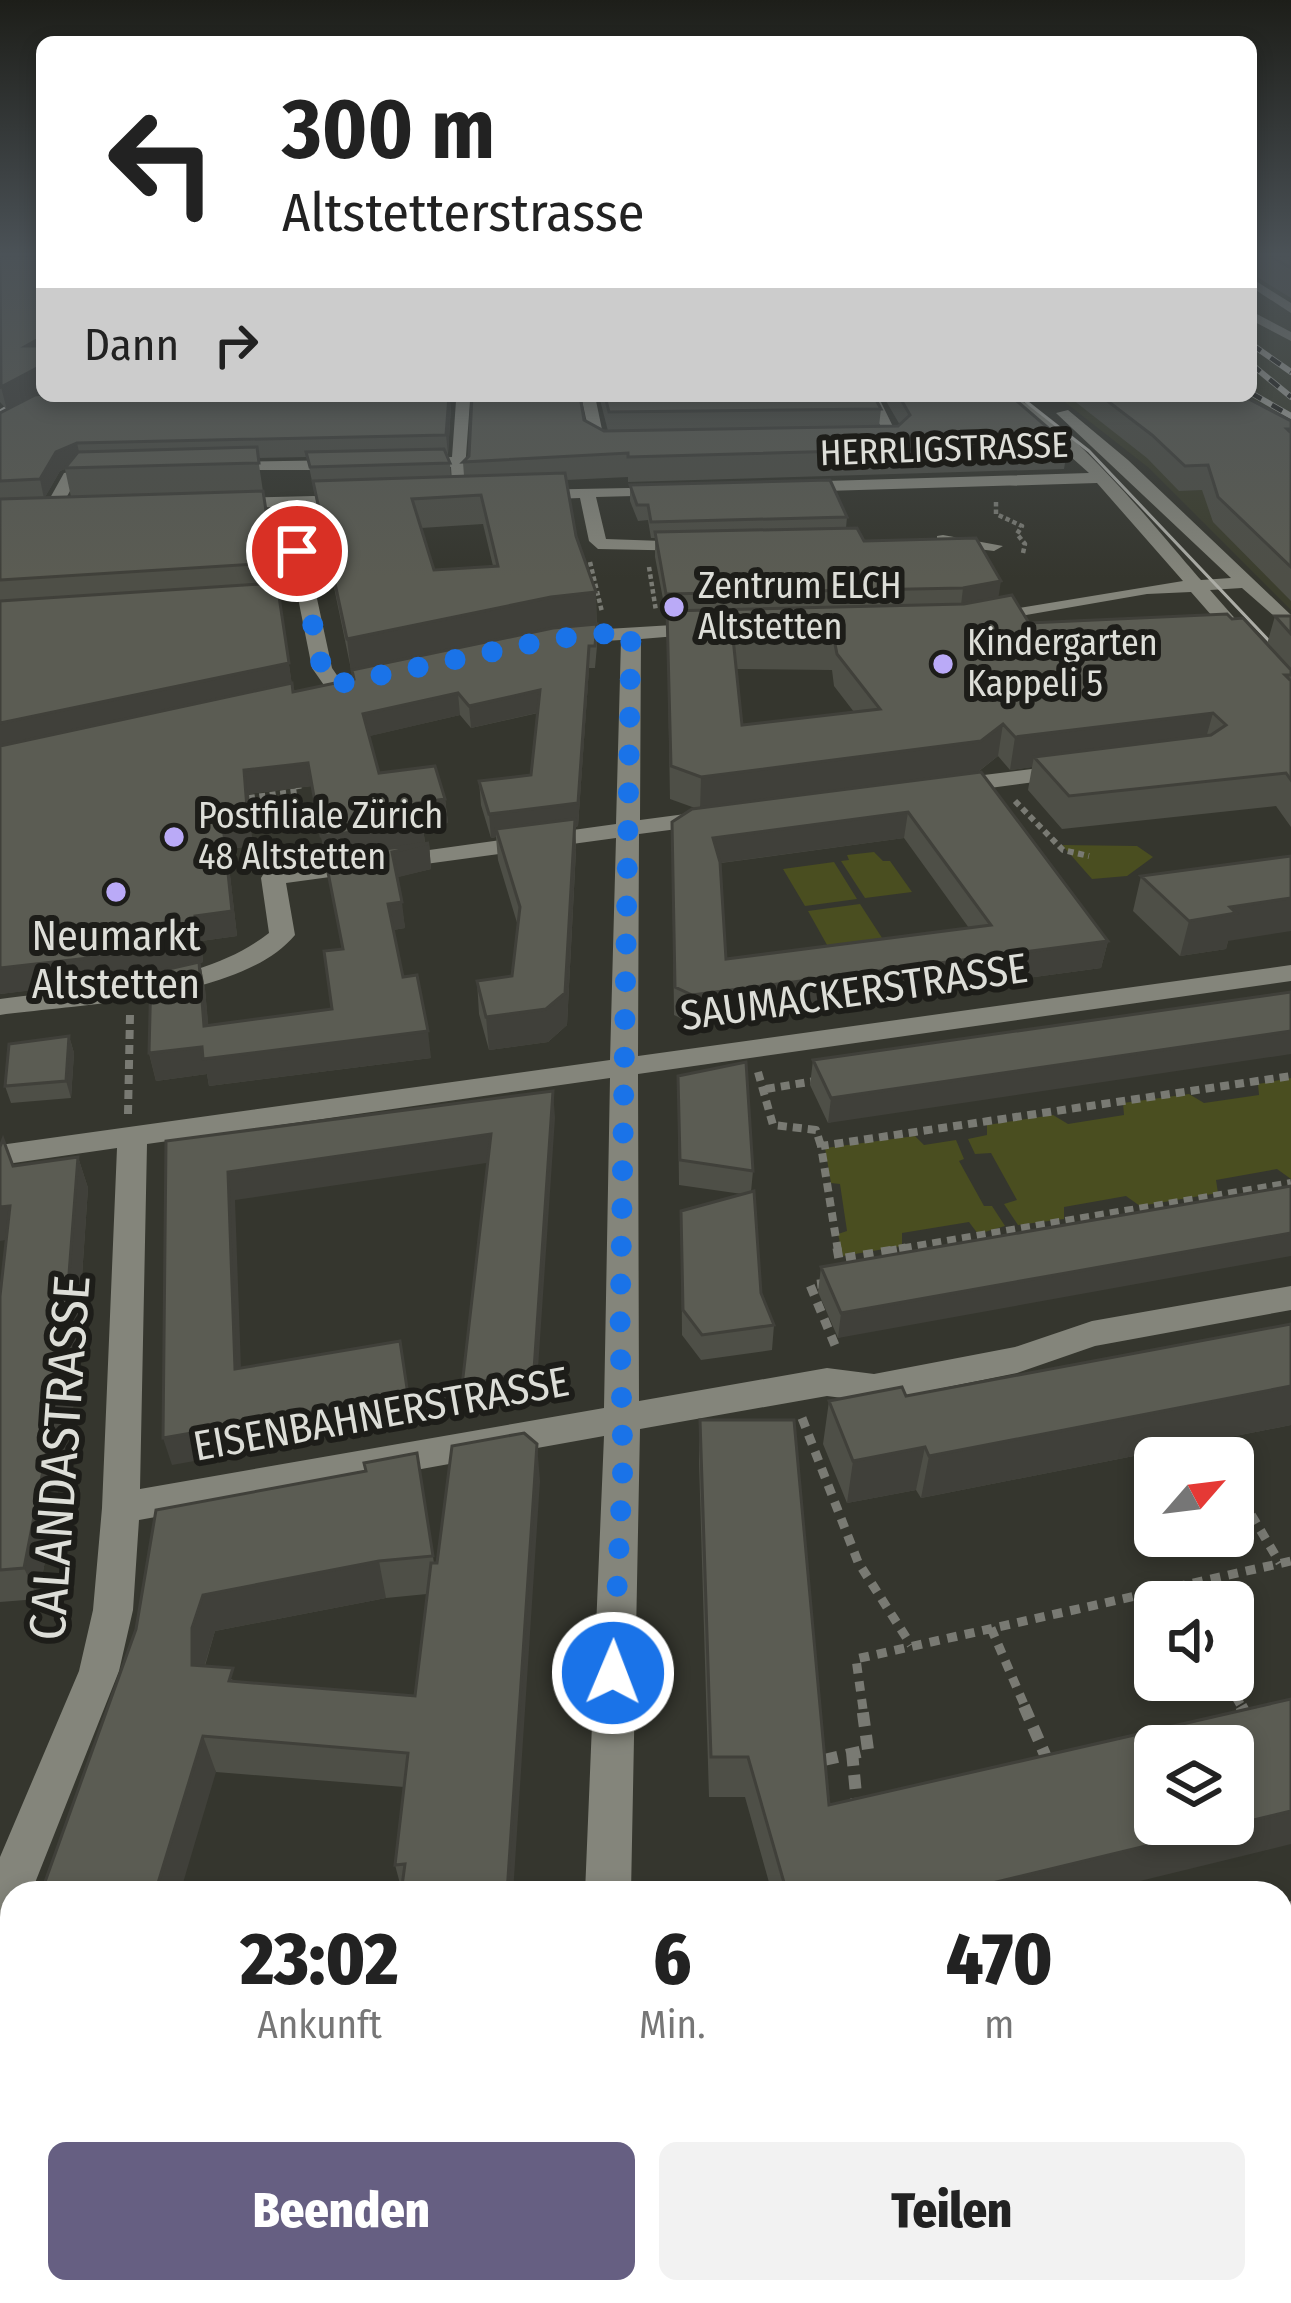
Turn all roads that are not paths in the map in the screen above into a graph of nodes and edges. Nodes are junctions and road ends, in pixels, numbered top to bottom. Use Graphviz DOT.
graph roads {
  1 [pos="463,402"];
  2 [pos="589,402"];
  3 [pos="875,402"];
  4 [pos="1018,402"];
  5 [pos="1032,402"];
  6 [pos="1046,402"];
  7 [pos="851,441"];
  8 [pos="629,445"];
  9 [pos="459,462"];
  10 [pos="388,464"];
  11 [pos="364,465"];
  12 [pos="197,468"];
  13 [pos="130,470"];
  14 [pos="1098,478"];
  15 [pos="778,488"];
  16 [pos="686,490"];
  17 [pos="587,493"];
  18 [pos="479,496"];
  19 [pos="500,496"];
  20 [pos="373,499"];
  21 [pos="287,502"];
  22 [pos="217,503"];
  23 [pos="76,507"];
  24 [pos="916,541"];
  25 [pos="712,546"];
  26 [pos="994,547"];
  27 [pos="1193,556"];
  28 [pos="1242,583"];
  29 [pos="1194,585"];
  30 [pos="304,592"];
  31 [pos="226,597"];
  32 [pos="961,624"];
  33 [pos="1291,625"];
  34 [pos="737,629"];
  35 [pos="631,631"];
  36 [pos="531,643"];
  37 [pos="335,684"];
  38 [pos="1291,694"];
  39 [pos="1093,768"];
  40 [pos="931,789"];
  41 [pos="725,816"];
  42 [pos="630,830"];
  43 [pos="1291,973"];
  44 [pos="0,1006"];
  45 [pos="625,1066"];
  46 [pos="130,1126"];
  47 [pos="0,1154"];
  48 [pos="1291,1298"];
  49 [pos="623,1417"];
  50 [pos="122,1508"];
  51 [pos="13,1881"];
  52 [pos="608,1881"];
  1 -- 9 [label="street"];
  2 -- 8 [label="street"];
  3 -- 7 [label="street"];
  4 -- 14 [label="street"];
  5 -- 27 [label="street"];
  6 -- 28 [label="street"];
  9 -- 10 [label="street"];
  9 -- 18 [label="street"];
  11 -- 12 [label="street"];
  13 -- 23 [label="street"];
  14 -- 15 [label="street, HERRLIGSTRASSE"];
  14 -- 29 [label="street"];
  16 -- 17 [label="street"];
  17 -- 19 [label="street"];
  17 -- 25 [label="street"];
  20 -- 21 [label="street"];
  21 -- 22 [label="street"];
  21 -- 30 [label="street"];
  24 -- 26 [label="street"];
  27 -- 28 [label="street"];
  27 -- 29 [label="street"];
  28 -- 29 [label="street"];
  28 -- 33 [label="street"];
  29 -- 32 [label="street"];
  29 -- 38 [label="street"];
  30 -- 31 [label="street"];
  30 -- 37 [label="street"];
  34 -- 35 [label="street"];
  35 -- 36 [label="street"];
  35 -- 42 [label="street"];
  39 -- 40 [label="street"];
  41 -- 42 [label="street"];
  42 -- 44 [label="street"];
  42 -- 45 [label="street"];
  43 -- 45 [label="street, SAUMACKERSTRASSE"];
  45 -- 46 [label="street, SAUMACKERSTRASSE"];
  45 -- 49 [label="street"];
  46 -- 47 [label="street, SAUMACKERSTRASSE"];
  46 -- 50 [label="street, CALANDASTRASSE"];
  48 -- 49 [label="street, EISENBAHNERSTRASSE"];
  49 -- 50 [label="street, EISENBAHNERSTRASSE"];
  49 -- 52 [label="street"];
  50 -- 51 [label="street, CALANDASTRASSE"];
}
